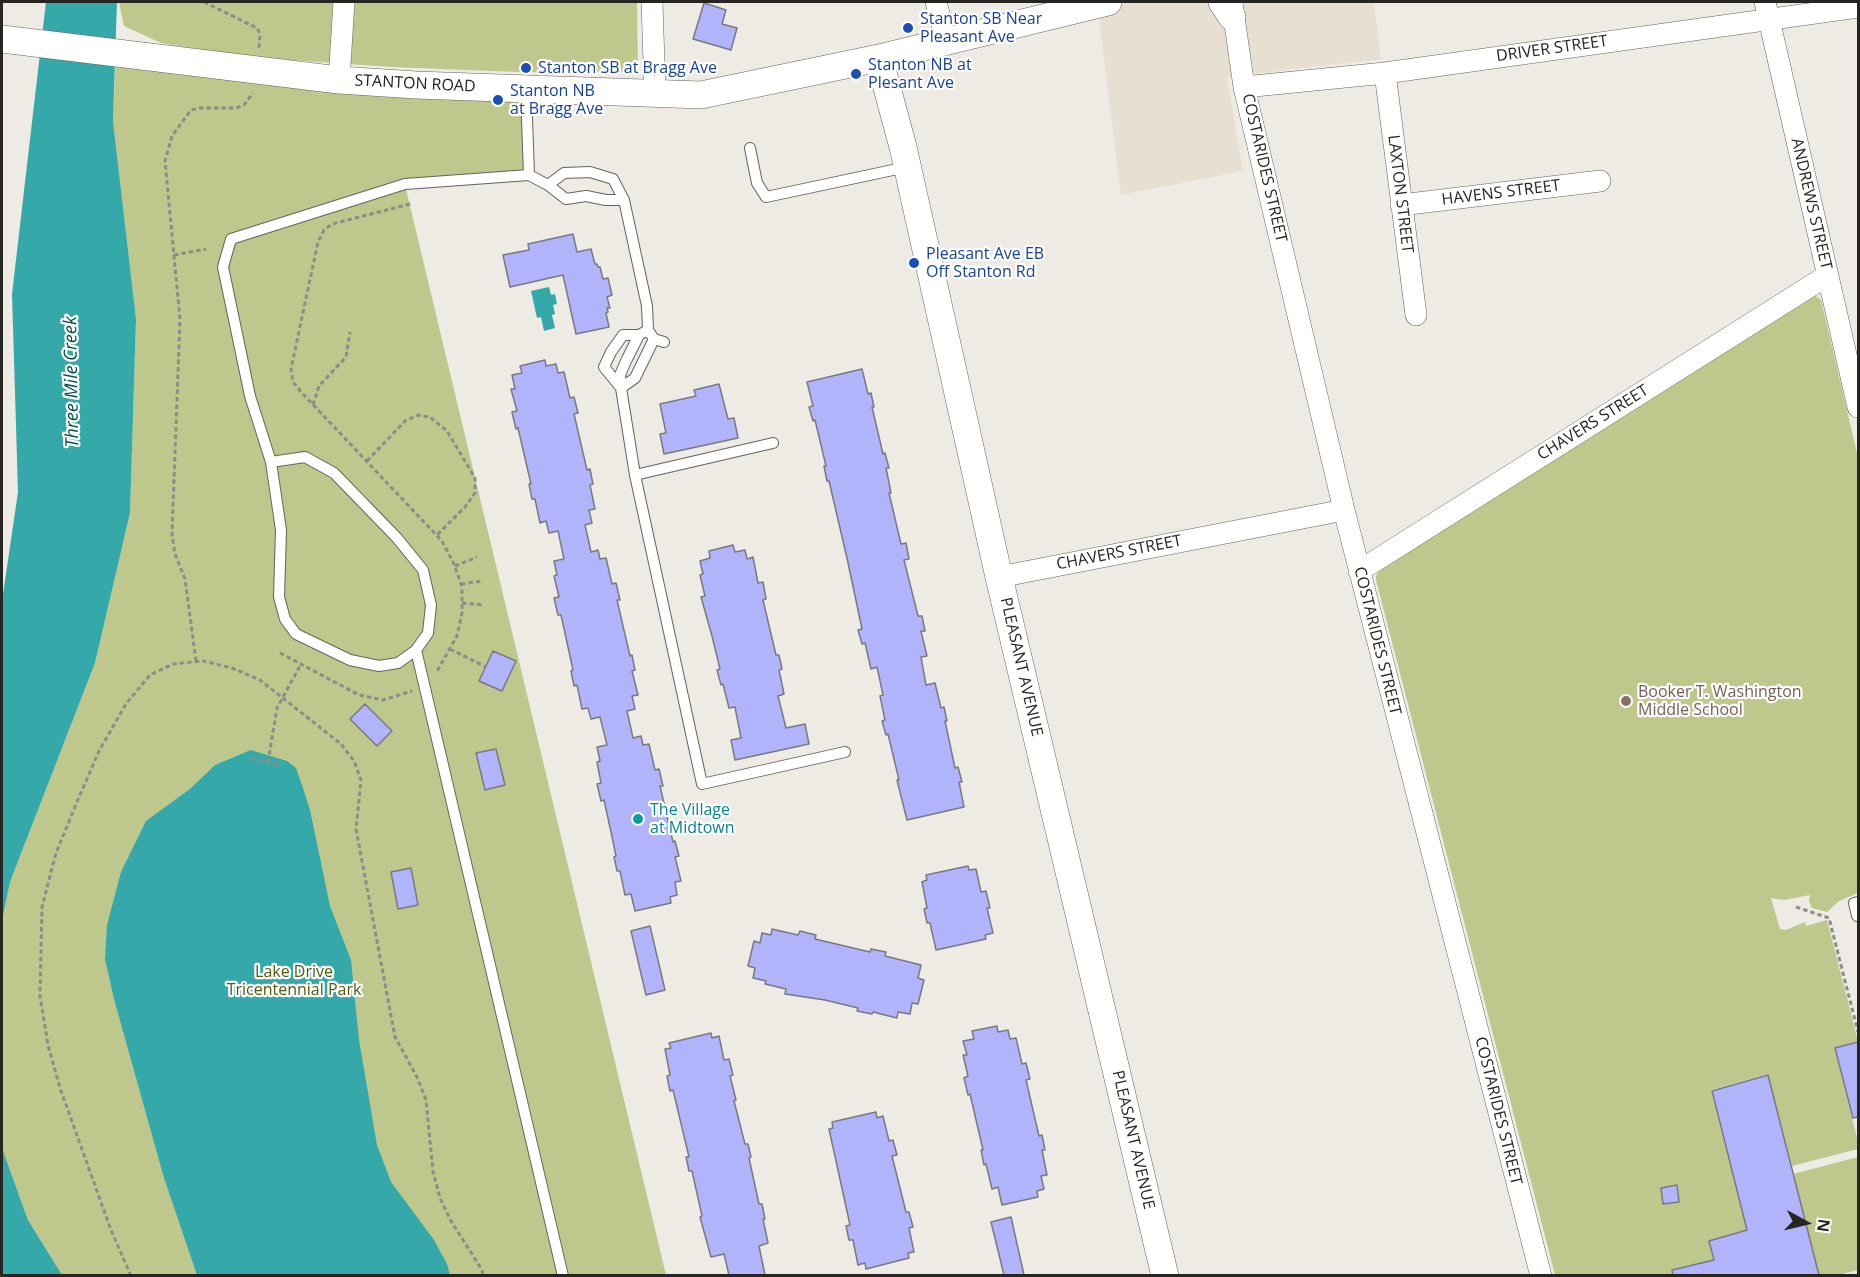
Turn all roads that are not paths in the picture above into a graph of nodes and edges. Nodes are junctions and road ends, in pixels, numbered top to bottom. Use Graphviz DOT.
graph roads {
  1 [pos="344,2"];
  2 [pos="652,2"];
  3 [pos="936,2"];
  4 [pos="1108,2"];
  5 [pos="1858,6"];
  6 [pos="1229,7"];
  7 [pos="1766,10"];
  8 [pos="2,39"];
  9 [pos="946,41"];
  10 [pos="879,58"];
  11 [pos="1385,73"];
  12 [pos="339,80"];
  13 [pos="1245,87"];
  14 [pos="526,89"];
  15 [pos="655,94"];
  16 [pos="750,148"];
  17 [pos="907,167"];
  18 [pos="529,175"];
  19 [pos="1600,181"];
  20 [pos="548,185"];
  21 [pos="624,200"];
  22 [pos="1401,205"];
  23 [pos="1828,275"];
  24 [pos="1416,315"];
  25 [pos="651,337"];
  26 [pos="621,388"];
  27 [pos="1858,407"];
  28 [pos="773,443"];
  29 [pos="271,462"];
  30 [pos="635,475"];
  31 [pos="1344,510"];
  32 [pos="1359,571"];
  33 [pos="999,577"];
  34 [pos="416,650"];
  35 [pos="845,752"];
  36 [pos="1858,902"];
  37 [pos="1857,916"];
  38 [pos="563,1275"];
  39 [pos="1164,1275"];
  40 [pos="1541,1275"];
  1 -- 12 [label="street"];
  2 -- 15 [label="street"];
  3 -- 9 [label="street"];
  4 -- 9 [label="street, STANTON ROAD"];
  5 -- 7 [label="street, DRIVER STREET"];
  6 -- 13 [label="street, COSTARIDES STREET"];
  7 -- 11 [label="street, DRIVER STREET"];
  7 -- 23 [label="street, ANDREWS STREET"];
  8 -- 12 [label="street, STANTON ROAD"];
  9 -- 10 [label="street, STANTON ROAD"];
  10 -- 15 [label="street, STANTON ROAD"];
  10 -- 17 [label="street, PLEASANT AVENUE"];
  11 -- 13 [label="street, DRIVER STREET"];
  11 -- 22 [label="street, LAXTON STREET"];
  12 -- 14 [label="street, STANTON ROAD"];
  13 -- 31 [label="street, COSTARIDES STREET"];
  14 -- 15 [label="street, STANTON ROAD"];
  14 -- 18 [label="lane"];
  16 -- 17 [label="lane"];
  17 -- 33 [label="street, PLEASANT AVENUE"];
  18 -- 20 [label="lane"];
  18 -- 29 [label="lane"];
  19 -- 22 [label="street, HAVENS STREET"];
  20 -- 21 [label="lane"];
  20 -- 21 [label="lane"];
  21 -- 25 [label="lane"];
  22 -- 24 [label="street, LAXTON STREET"];
  23 -- 27 [label="street, ANDREWS STREET"];
  23 -- 32 [label="street, CHAVERS STREET"];
  25 -- 26 [label="lane"];
  25 -- 26 [label="lane"];
  25 -- 26 [label="lane"];
  26 -- 30 [label="lane"];
  28 -- 30 [label="lane"];
  29 -- 34 [label="lane"];
  29 -- 34 [label="lane"];
  30 -- 35 [label="lane"];
  31 -- 32 [label="street, COSTARIDES STREET"];
  31 -- 33 [label="street, CHAVERS STREET"];
  32 -- 40 [label="street, COSTARIDES STREET"];
  33 -- 39 [label="street, PLEASANT AVENUE"];
  34 -- 38 [label="lane"];
  36 -- 37 [label="lane"];
}
